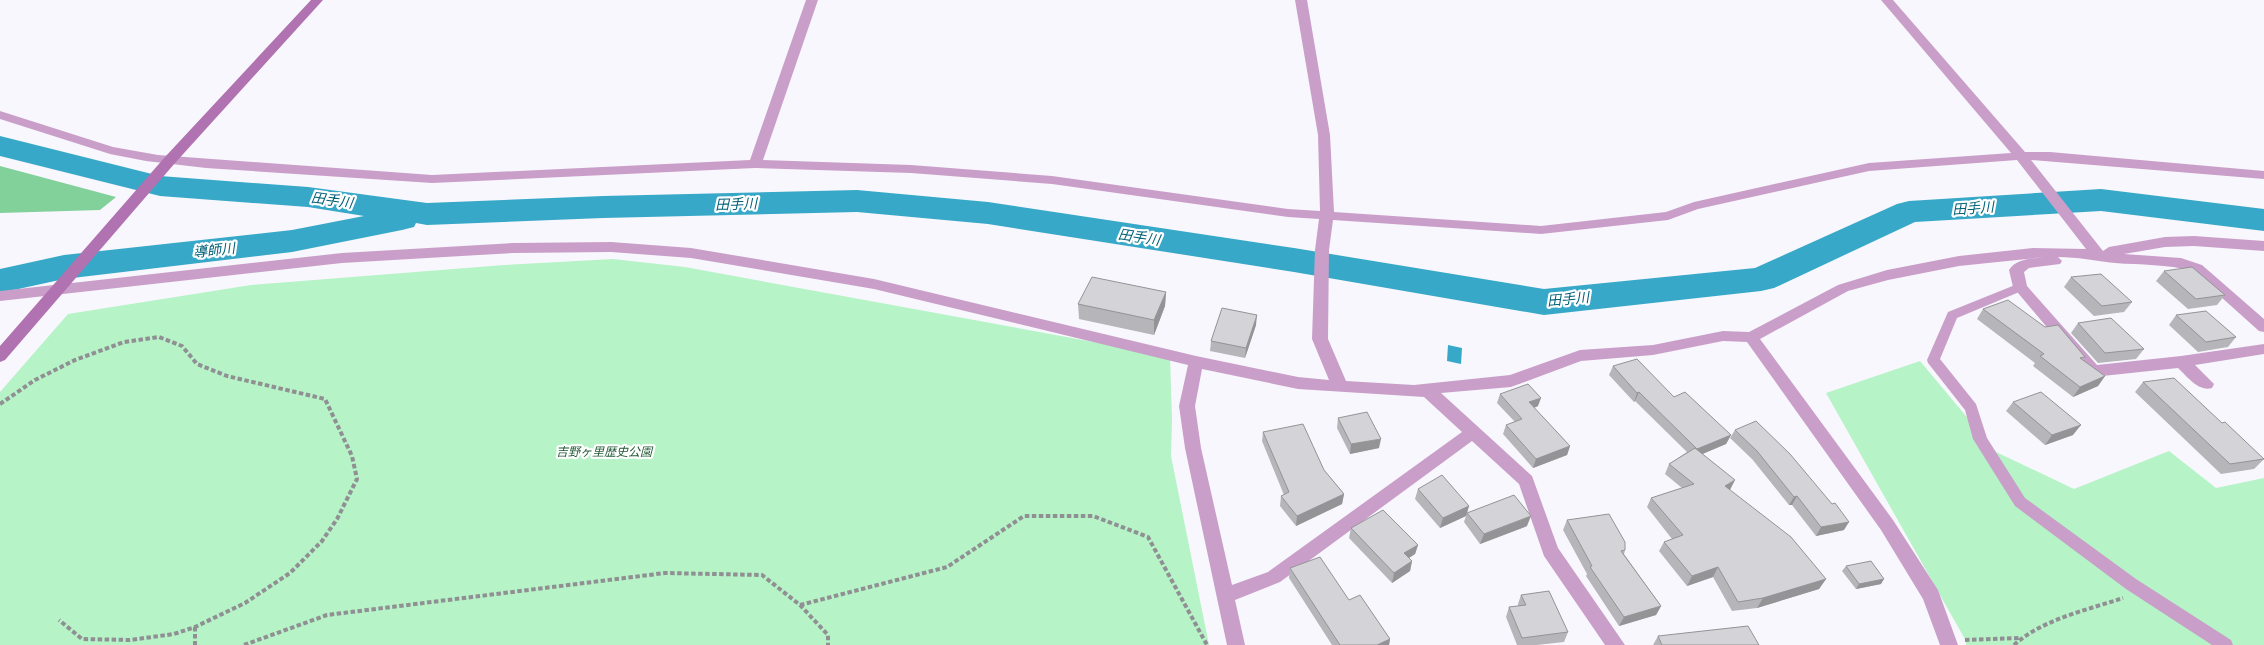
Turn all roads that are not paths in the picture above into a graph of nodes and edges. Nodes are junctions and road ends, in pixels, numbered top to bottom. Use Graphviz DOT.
graph roads {
  1 [pos="317,0"];
  2 [pos="812,0"];
  3 [pos="1301,0"];
  4 [pos="1887,0"];
  5 [pos="0,116"];
  6 [pos="2020,156"];
  7 [pos="170,160"];
  8 [pos="755,164"];
  9 [pos="2264,175"];
  10 [pos="1327,214"];
  11 [pos="2264,246"];
  12 [pos="2098,255"];
  13 [pos="2020,287"];
  14 [pos="57,288"];
  15 [pos="0,296"];
  16 [pos="2264,327"];
  17 [pos="1751,337"];
  18 [pos="2264,349"];
  19 [pos="0,356"];
  20 [pos="1196,362"];
  21 [pos="2182,362"];
  22 [pos="2206,384"];
  23 [pos="1340,387"];
  24 [pos="1414,390"];
  25 [pos="1472,433"];
  26 [pos="1225,596"];
  27 [pos="1948,643"];
  28 [pos="1236,645"];
  29 [pos="1616,645"];
  30 [pos="2225,645"];
  1 -- 7 [label="street"];
  2 -- 8 [label="street"];
  3 -- 10 [label="street"];
  4 -- 6 [label="street"];
  5 -- 7 [label="street"];
  6 -- 9 [label="street"];
  6 -- 10 [label="street"];
  6 -- 12 [label="street"];
  7 -- 8 [label="street"];
  7 -- 14 [label="street"];
  8 -- 10 [label="street"];
  10 -- 23 [label="street"];
  11 -- 12 [label="street"];
  12 -- 13 [label="street"];
  12 -- 16 [label="street"];
  12 -- 17 [label="street"];
  13 -- 21 [label="street"];
  13 -- 30 [label="lane"];
  14 -- 15 [label="street"];
  14 -- 19 [label="street"];
  14 -- 20 [label="street"];
  17 -- 24 [label="street"];
  17 -- 27 [label="street"];
  18 -- 21 [label="street"];
  20 -- 23 [label="street"];
  20 -- 26 [label="street"];
  21 -- 22 [label="street"];
  23 -- 24 [label="street"];
  24 -- 25 [label="street"];
  25 -- 26 [label="street"];
  25 -- 29 [label="street"];
  26 -- 28 [label="street"];
}
